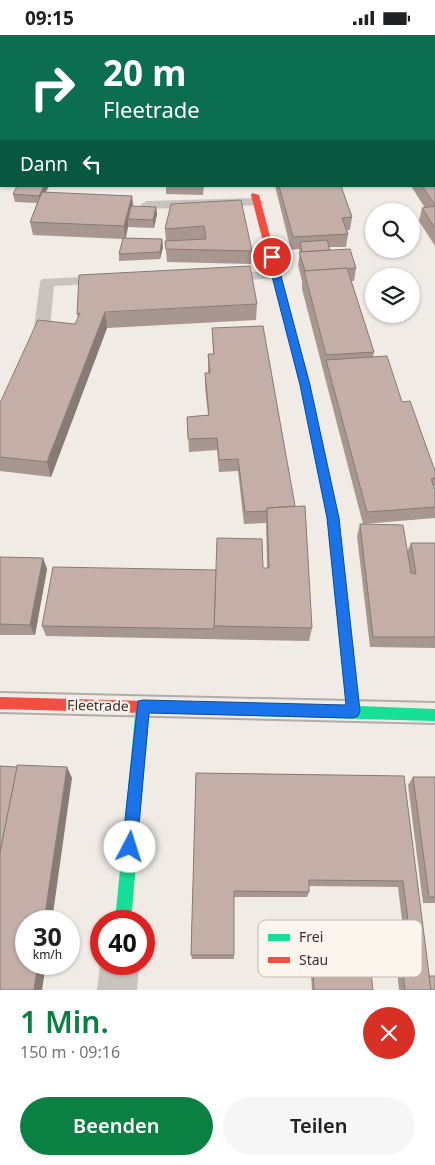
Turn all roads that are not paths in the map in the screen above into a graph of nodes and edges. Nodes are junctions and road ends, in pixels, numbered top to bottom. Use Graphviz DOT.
graph roads {
  1 [pos="256,199"];
  2 [pos="147,205"];
  3 [pos="276,275"];
  4 [pos="216,277"];
  5 [pos="116,280"];
  6 [pos="42,328"];
  7 [pos="0,703"];
  8 [pos="143,706"];
  9 [pos="353,711"];
  10 [pos="435,715"];
  11 [pos="124,910"];
  12 [pos="118,975"];
  13 [pos="117,990"];
  1 -- 2 [label="lane"];
  1 -- 3 [label="street"];
  3 -- 4 [label="lane"];
  3 -- 9 [label="street"];
  5 -- 6 [label="lane"];
  7 -- 8 [label="street, Fleetrade"];
  8 -- 9 [label="street, Fleetrade"];
  8 -- 11 [label="street"];
  9 -- 10 [label="street, Fleetrade"];
  12 -- 13 [label="street"];
}
